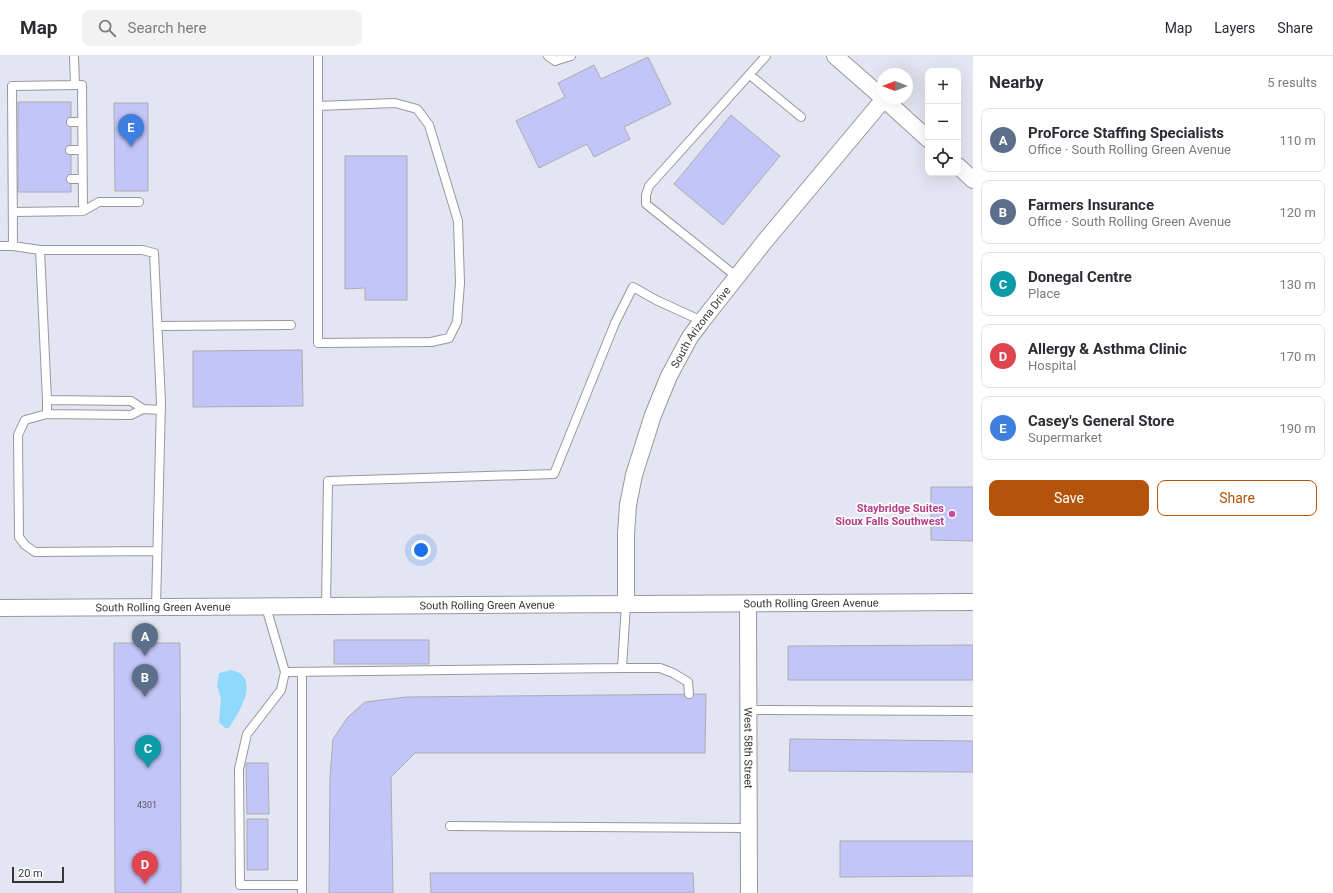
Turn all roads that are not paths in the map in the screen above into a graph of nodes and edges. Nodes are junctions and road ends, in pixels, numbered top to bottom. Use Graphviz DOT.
graph roads {
  1 [pos="74,56"];
  2 [pos="318,56"];
  3 [pos="548,56"];
  4 [pos="571,56"];
  5 [pos="766,56"];
  6 [pos="835,56"];
  7 [pos="750,75"];
  8 [pos="75,85"];
  9 [pos="877,93"];
  10 [pos="878,104"];
  11 [pos="890,104"];
  12 [pos="318,106"];
  13 [pos="801,117"];
  14 [pos="71,122"];
  15 [pos="82,122"];
  16 [pos="925,136"];
  17 [pos="70,150"];
  18 [pos="82,150"];
  19 [pos="961,169"];
  20 [pos="71,179"];
  21 [pos="82,179"];
  22 [pos="973,180"];
  23 [pos="139,202"];
  24 [pos="82,211"];
  25 [pos="13,212"];
  26 [pos="0,246"];
  27 [pos="13,246"];
  28 [pos="40,250"];
  29 [pos="737,277"];
  30 [pos="702,321"];
  31 [pos="291,325"];
  32 [pos="158,326"];
  33 [pos="47,400"];
  34 [pos="143,409"];
  35 [pos="161,410"];
  36 [pos="47,414"];
  37 [pos="156,551"];
  38 [pos="973,602"];
  39 [pos="626,604"];
  40 [pos="748,604"];
  41 [pos="326,606"];
  42 [pos="156,607"];
  43 [pos="266,607"];
  44 [pos="0,608"];
  45 [pos="622,668"];
  46 [pos="285,672"];
  47 [pos="302,672"];
  48 [pos="689,694"];
  49 [pos="748,710"];
  50 [pos="973,711"];
  51 [pos="450,826"];
  52 [pos="748,828"];
  53 [pos="302,889"];
  54 [pos="749,893"];
  1 -- 8 [label="lane"];
  2 -- 12 [label="lane"];
  3 -- 4 [label="lane"];
  5 -- 7 [label="lane"];
  6 -- 9 [label="street"];
  7 -- 13 [label="lane"];
  7 -- 29 [label="lane"];
  8 -- 15 [label="lane"];
  8 -- 25 [label="lane"];
  10 -- 29 [label="street, South Arizona Drive"];
  11 -- 16 [label="street"];
  12 -- 12 [label="lane"];
  14 -- 15 [label="lane"];
  15 -- 18 [label="lane"];
  17 -- 18 [label="lane"];
  18 -- 21 [label="lane"];
  19 -- 22 [label="street"];
  20 -- 21 [label="lane"];
  21 -- 24 [label="lane"];
  23 -- 24 [label="lane"];
  24 -- 25 [label="lane"];
  25 -- 27 [label="lane"];
  26 -- 27 [label="lane"];
  27 -- 28 [label="lane"];
  28 -- 32 [label="lane"];
  28 -- 33 [label="lane"];
  29 -- 30 [label="street, South Arizona Drive"];
  30 -- 39 [label="street, South Arizona Drive"];
  30 -- 41 [label="lane"];
  31 -- 32 [label="lane"];
  32 -- 35 [label="lane"];
  33 -- 34 [label="lane"];
  33 -- 36 [label="lane"];
  34 -- 35 [label="lane"];
  34 -- 36 [label="lane"];
  35 -- 37 [label="lane"];
  36 -- 37 [label="lane"];
  37 -- 42 [label="lane"];
  38 -- 40 [label="street, South Rolling Green Avenue"];
  39 -- 40 [label="street, South Rolling Green Avenue"];
  39 -- 41 [label="street, South Rolling Green Avenue"];
  39 -- 45 [label="lane"];
  40 -- 49 [label="street, West 58th Street"];
  41 -- 43 [label="street, South Rolling Green Avenue"];
  42 -- 43 [label="street, South Rolling Green Avenue"];
  42 -- 44 [label="street, South Rolling Green Avenue"];
  43 -- 46 [label="lane"];
  45 -- 47 [label="lane"];
  45 -- 48 [label="lane"];
  46 -- 47 [label="lane"];
  46 -- 53 [label="lane"];
  47 -- 53 [label="lane"];
  49 -- 50 [label="lane"];
  49 -- 52 [label="street, West 58th Street"];
  51 -- 52 [label="lane"];
  52 -- 54 [label="street, West 58th Street"];
}
